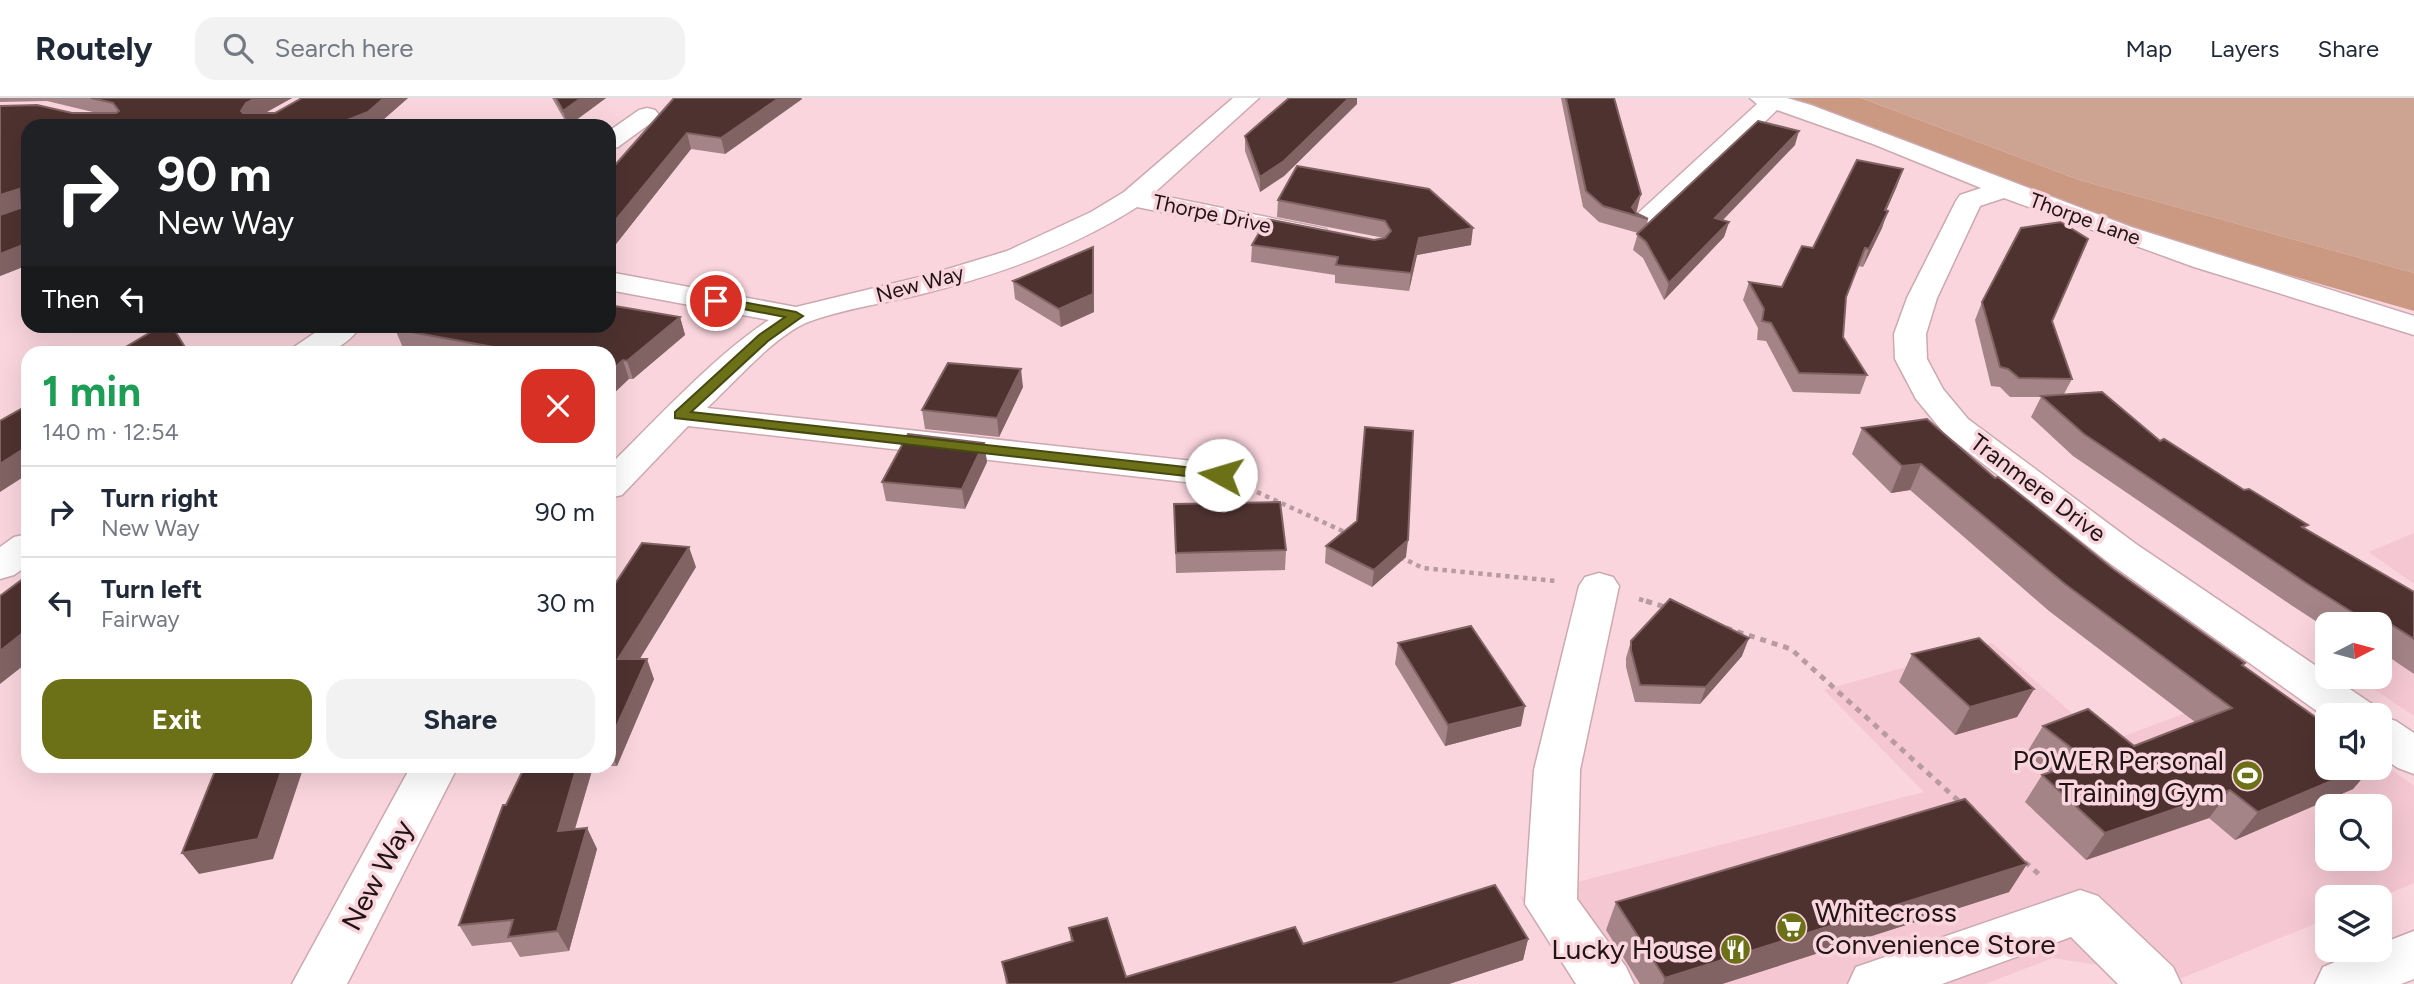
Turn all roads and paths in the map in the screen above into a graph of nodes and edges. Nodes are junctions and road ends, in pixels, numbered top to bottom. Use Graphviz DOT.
graph roads {
  1 [pos="1247,98"];
  2 [pos="1767,100"];
  3 [pos="647,115"];
  4 [pos="616,137"];
  5 [pos="2003,189"];
  6 [pos="1133,198"];
  7 [pos="1645,222"];
  8 [pos="1346,241"];
  9 [pos="616,282"];
  10 [pos="796,316"];
  11 [pos="2414,326"];
  12 [pos="335,333"];
  13 [pos="316,346"];
  14 [pos="680,415"];
  15 [pos="1221,475"];
  16 [pos="616,480"];
  17 [pos="1360,539"];
  18 [pos="21,551"];
  19 [pos="1398,556"];
  20 [pos="0,566"];
  21 [pos="1599,586"];
  22 [pos="1676,611"];
  23 [pos="1714,624"];
  24 [pos="2337,703"];
  25 [pos="2392,741"];
  26 [pos="2414,756"];
  27 [pos="431,773"];
  28 [pos="1966,809"];
  29 [pos="2018,856"];
  30 [pos="2080,912"];
  31 [pos="2414,954"];
  32 [pos="319,984"];
  33 [pos="1607,984"];
  34 [pos="1875,984"];
  35 [pos="2154,984"];
  36 [pos="2342,984"];
  1 -- 6 [label="street, New Way"];
  2 -- 5 [label="street, Thorpe Lane"];
  2 -- 7 [label="street"];
  3 -- 4 [label="street"];
  5 -- 11 [label="street, Thorpe Lane"];
  5 -- 24 [label="street, Tranmere Drive"];
  6 -- 8 [label="street, Thorpe Drive"];
  6 -- 10 [label="street, New Way"];
  9 -- 10 [label="street"];
  10 -- 14 [label="street, New Way"];
  12 -- 13 [label="street"];
  14 -- 15 [label="street"];
  14 -- 16 [label="street, New Way"];
  15 -- 17 [label="path"];
  18 -- 20 [label="street"];
  19 -- 21 [label="path"];
  21 -- 22 [label="path"];
  21 -- 33 [label="street"];
  23 -- 28 [label="path"];
  25 -- 26 [label="street"];
  27 -- 32 [label="street, New Way"];
  29 -- 30 [label="path"];
  30 -- 34 [label="street"];
  30 -- 35 [label="street"];
  31 -- 36 [label="street"];
}
